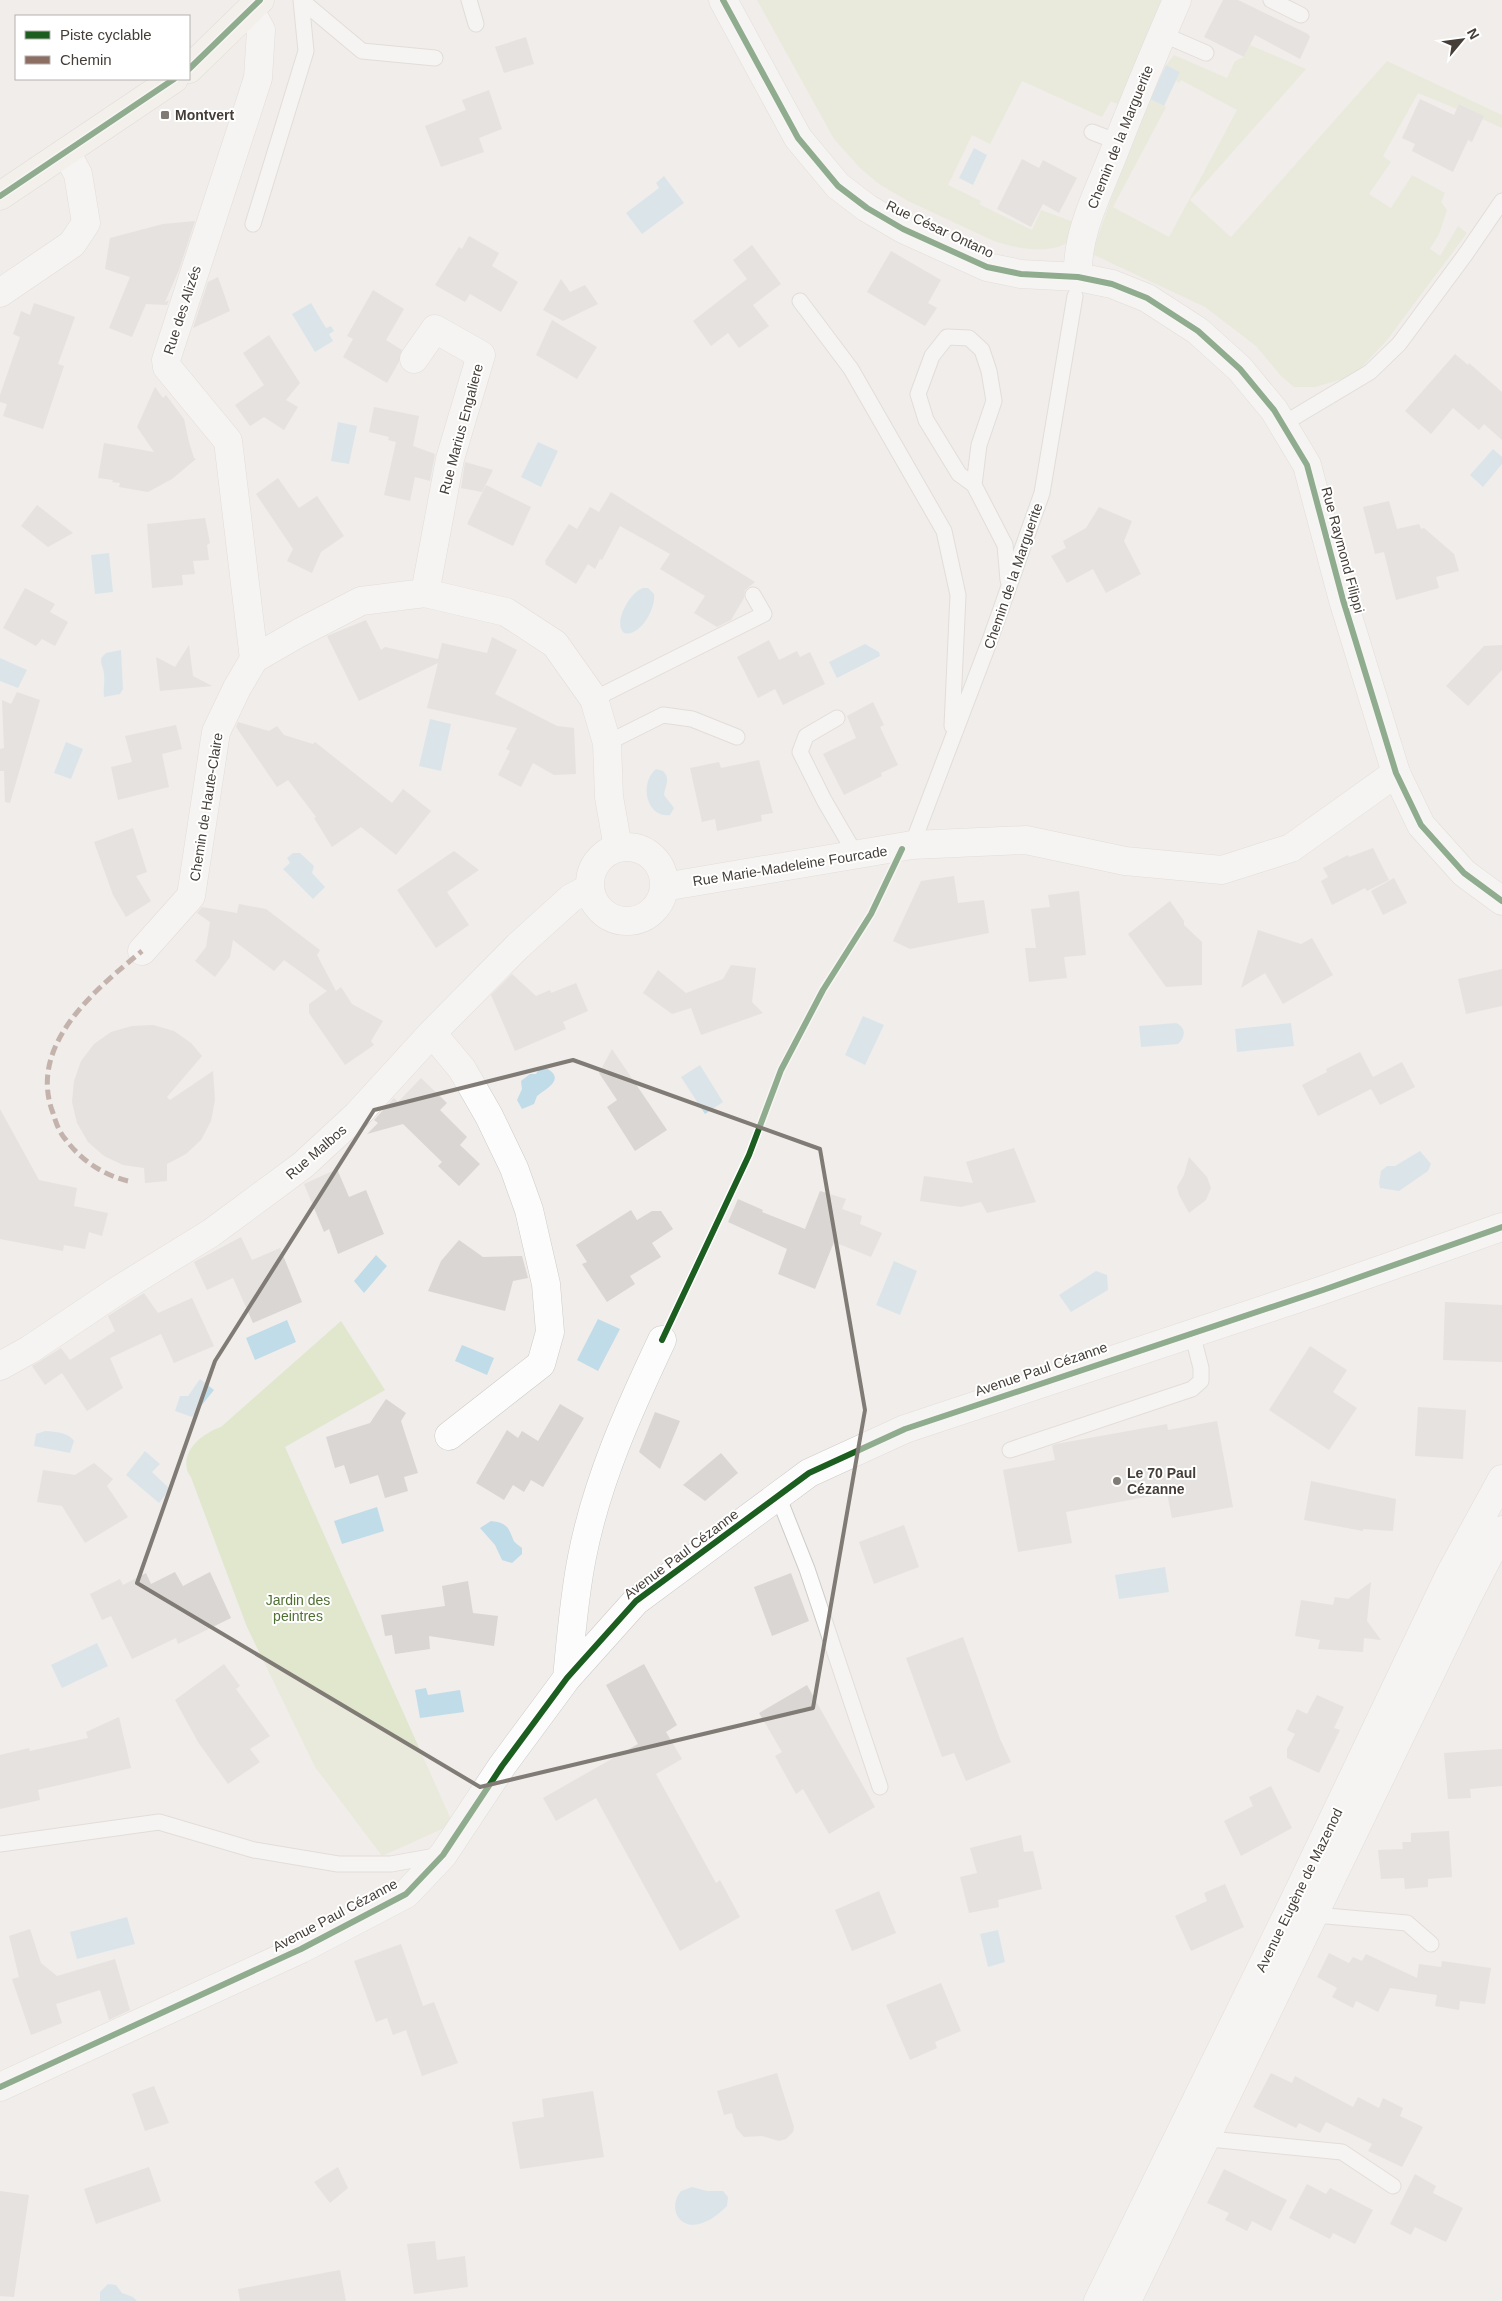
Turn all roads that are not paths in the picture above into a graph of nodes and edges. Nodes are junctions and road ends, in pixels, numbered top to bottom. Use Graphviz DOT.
graph roads {
  1 [pos="301,0"];
  2 [pos="470,0"];
  3 [pos="723,0"];
  4 [pos="1177,0"];
  5 [pos="1271,0"];
  6 [pos="255,5"];
  7 [pos="1301,15"];
  8 [pos="476,24"];
  9 [pos="1162,34"];
  10 [pos="1206,53"];
  11 [pos="435,58"];
  12 [pos="190,68"];
  13 [pos="173,80"];
  14 [pos="1092,132"];
  15 [pos="1118,142"];
  16 [pos="66,152"];
  17 [pos="0,196"];
  18 [pos="1502,200"];
  19 [pos="253,224"];
  20 [pos="1077,287"];
  21 [pos="0,293"];
  22 [pos="800,301"];
  23 [pos="414,360"];
  24 [pos="1283,424"];
  25 [pos="974,485"];
  26 [pos="1008,588"];
  27 [pos="425,593"];
  28 [pos="753,595"];
  29 [pos="254,659"];
  30 [pos="594,700"];
  31 [pos="837,718"];
  32 [pos="736,737"];
  33 [pos="952,740"];
  34 [pos="606,743"];
  35 [pos="1396,773"];
  36 [pos="912,845"];
  37 [pos="618,848"];
  38 [pos="856,855"];
  39 [pos="664,887"];
  40 [pos="590,888"];
  41 [pos="1502,901"];
  42 [pos="142,951"];
  43 [pos="432,1033"];
  44 [pos="1502,1227"];
  45 [pos="1192,1333"];
  46 [pos="662,1340"];
  47 [pos="0,1366"];
  48 [pos="449,1436"];
  49 [pos="1010,1450"];
  50 [pos="1502,1480"];
  51 [pos="778,1496"];
  52 [pos="1502,1530"];
  53 [pos="567,1678"];
  54 [pos="880,1787"];
  55 [pos="0,1844"];
  56 [pos="443,1855"];
  57 [pos="1305,1907"];
  58 [pos="1431,1944"];
  59 [pos="0,2087"];
  60 [pos="1193,2134"];
  61 [pos="1393,2186"];
  62 [pos="1098,2301"];
  63 [pos="1127,2301"];
  1 -- 11 [label="lane"];
  1 -- 19 [label="lane"];
  2 -- 8 [label="lane"];
  3 -- 20 [label="street, Rue César Ontano"];
  4 -- 9 [label="street, Chemin de la Marguerite"];
  5 -- 7 [label="lane"];
  6 -- 12 [label="main road"];
  6 -- 29 [label="street, Rue des Alizés"];
  9 -- 10 [label="lane"];
  9 -- 15 [label="street, Chemin de la Marguerite"];
  13 -- 16 [label="main road"];
  14 -- 15 [label="lane"];
  15 -- 20 [label="street, Chemin de la Marguerite"];
  16 -- 17 [label="main road"];
  16 -- 21 [label="street"];
  18 -- 24 [label="lane"];
  20 -- 24 [label="street, Rue Raymond Filippi"];
  20 -- 26 [label="lane, Chemin de la Marguerite"];
  22 -- 33 [label="lane"];
  23 -- 27 [label="street, Rue Marius Engaliere"];
  24 -- 35 [label="street, Rue Raymond Filippi"];
  25 -- 25 [label="lane"];
  25 -- 26 [label="lane"];
  26 -- 33 [label="lane, Chemin de la Marguerite"];
  27 -- 29 [label="street, Chemin de Haute-Claire"];
  27 -- 30 [label="street, Chemin de Haute-Claire"];
  28 -- 30 [label="lane"];
  29 -- 42 [label="street, Chemin de Haute-Claire"];
  30 -- 34 [label="street, Chemin de Haute-Claire"];
  31 -- 38 [label="lane"];
  32 -- 34 [label="lane"];
  33 -- 36 [label="lane, Chemin de la Marguerite"];
  34 -- 37 [label="street, Chemin de Haute-Claire"];
  35 -- 36 [label="street, Rue Marie-Madeleine Fourcade"];
  35 -- 41 [label="street, Rue Raymond Filippi"];
  36 -- 38 [label="street, Rue Marie-Madeleine Fourcade"];
  37 -- 39 [label="street"];
  37 -- 40 [label="street"];
  38 -- 39 [label="street, Rue Marie-Madeleine Fourcade"];
  39 -- 40 [label="street"];
  40 -- 43 [label="street, Rue Malbos"];
  43 -- 47 [label="street, Rue Malbos"];
  43 -- 48 [label="street"];
  44 -- 45 [label="street, Avenue Paul Cézanne"];
  45 -- 49 [label="lane"];
  45 -- 51 [label="street, Avenue Paul Cézanne"];
  46 -- 53 [label="street"];
  50 -- 57 [label="street, Avenue Eugène de Mazenod"];
  51 -- 53 [label="street, Avenue Paul Cézanne"];
  51 -- 54 [label="lane"];
  52 -- 57 [label="street, Avenue Eugène de Mazenod"];
  53 -- 56 [label="street, Avenue Paul Cézanne"];
  55 -- 56 [label="lane"];
  56 -- 59 [label="street, Avenue Paul Cézanne"];
  57 -- 58 [label="lane"];
  57 -- 60 [label="street, Avenue Eugène de Mazenod"];
  60 -- 61 [label="lane"];
  60 -- 62 [label="street, Avenue Eugène de Mazenod"];
  60 -- 63 [label="street, Avenue Eugène de Mazenod"];
}
